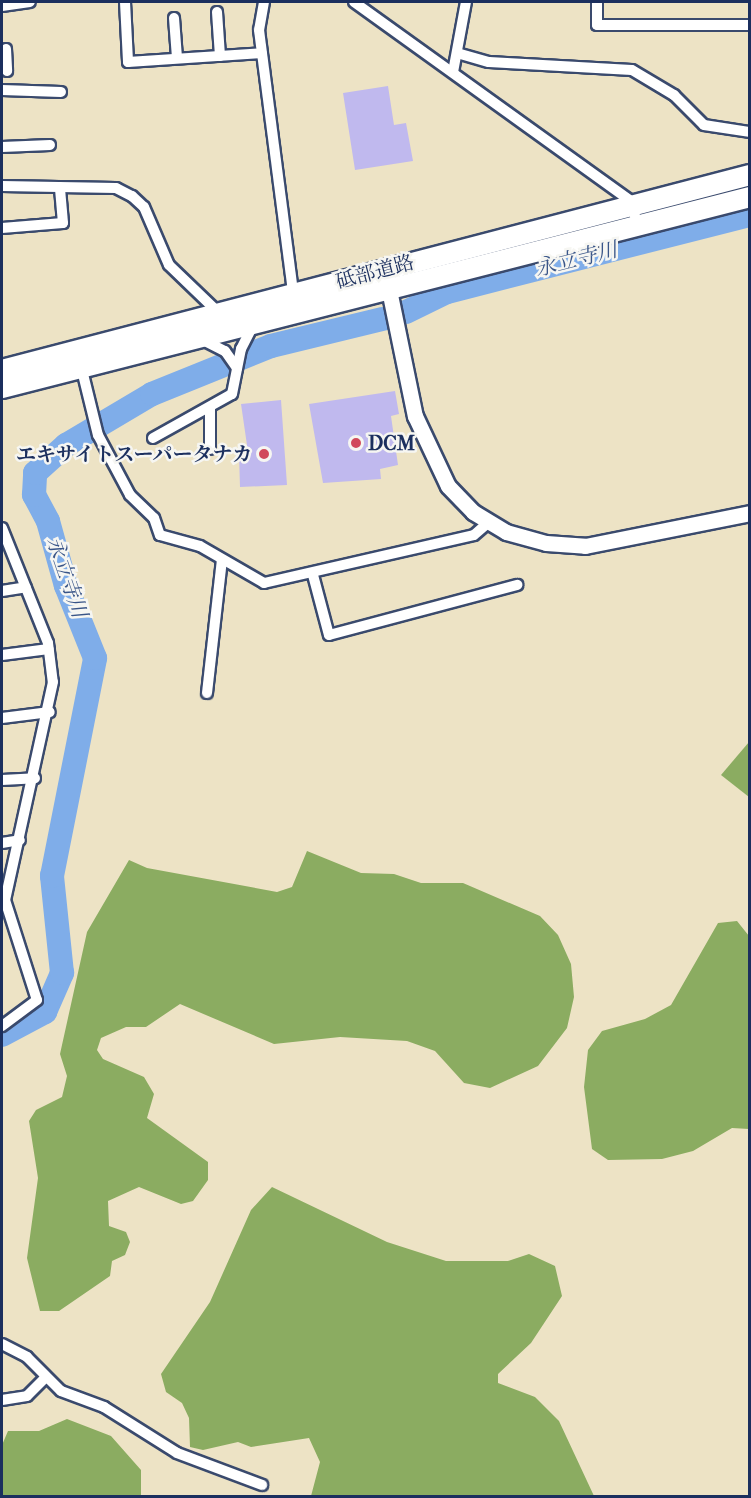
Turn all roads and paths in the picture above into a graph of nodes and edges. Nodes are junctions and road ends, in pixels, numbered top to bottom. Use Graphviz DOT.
graph roads {
  1 [pos="30,2"];
  2 [pos="125,2"];
  3 [pos="264,2"];
  4 [pos="354,2"];
  5 [pos="466,2"];
  6 [pos="597,2"];
  7 [pos="2,6"];
  8 [pos="217,12"];
  9 [pos="174,18"];
  10 [pos="750,25"];
  11 [pos="6,49"];
  12 [pos="262,53"];
  13 [pos="457,53"];
  14 [pos="219,56"];
  15 [pos="177,58"];
  16 [pos="5,65"];
  17 [pos="453,72"];
  18 [pos="2,90"];
  19 [pos="61,92"];
  20 [pos="750,132"];
  21 [pos="50,145"];
  22 [pos="2,147"];
  23 [pos="750,175"];
  24 [pos="2,186"];
  25 [pos="60,187"];
  26 [pos="750,197"];
  27 [pos="632,202"];
  28 [pos="637,226"];
  29 [pos="2,228"];
  30 [pos="387,278"];
  31 [pos="295,303"];
  32 [pos="223,320"];
  33 [pos="256,321"];
  34 [pos="195,336"];
  35 [pos="81,366"];
  36 [pos="237,368"];
  37 [pos="2,370"];
  38 [pos="2,388"];
  39 [pos="210,407"];
  40 [pos="153,438"];
  41 [pos="210,449"];
  42 [pos="750,513"];
  43 [pos="489,522"];
  44 [pos="2,528"];
  45 [pos="222,560"];
  46 [pos="313,575"];
  47 [pos="517,585"];
  48 [pos="26,588"];
  49 [pos="2,591"];
  50 [pos="50,649"];
  51 [pos="2,655"];
  52 [pos="207,693"];
  53 [pos="50,712"];
  54 [pos="2,718"];
  55 [pos="35,778"];
  56 [pos="2,780"];
  57 [pos="20,840"];
  58 [pos="2,843"];
  59 [pos="4,897"];
  60 [pos="2,1026"];
  61 [pos="2,1344"];
  62 [pos="44,1380"];
  63 [pos="2,1400"];
  64 [pos="262,1485"];
  1 -- 7 [label="street"];
  2 -- 15 [label="street"];
  3 -- 12 [label="street"];
  4 -- 17 [label="street"];
  5 -- 13 [label="street"];
  6 -- 10 [label="street"];
  8 -- 14 [label="street"];
  9 -- 15 [label="street"];
  11 -- 16 [label="street"];
  12 -- 14 [label="street"];
  12 -- 31 [label="street"];
  13 -- 17 [label="street"];
  13 -- 20 [label="street"];
  14 -- 15 [label="street"];
  17 -- 27 [label="street"];
  18 -- 19 [label="street"];
  21 -- 22 [label="street"];
  23 -- 27 [label="highway, 砥部道路"];
  24 -- 25 [label="street"];
  25 -- 29 [label="street"];
  25 -- 32 [label="street"];
  26 -- 28 [label="highway, 砥部道路"];
  27 -- 28 [label="street"];
  27 -- 30 [label="highway, 砥部道路"];
  28 -- 30 [label="highway, 砥部道路"];
  30 -- 31 [label="highway, 砥部道路"];
  30 -- 43 [label="street"];
  31 -- 32 [label="highway, 砥部道路"];
  31 -- 33 [label="highway, 砥部道路"];
  32 -- 33 [label="highway, 砥部道路"];
  32 -- 34 [label="highway, 砥部道路"];
  32 -- 37 [label="highway, 砥部道路"];
  33 -- 36 [label="street"];
  34 -- 35 [label="highway, 砥部道路"];
  34 -- 36 [label="street"];
  35 -- 38 [label="highway, 砥部道路"];
  35 -- 45 [label="street"];
  36 -- 39 [label="street"];
  39 -- 40 [label="street"];
  39 -- 41 [label="street"];
  42 -- 43 [label="street"];
  43 -- 46 [label="street"];
  44 -- 48 [label="street"];
  45 -- 46 [label="street"];
  45 -- 52 [label="street"];
  46 -- 47 [label="street"];
  48 -- 49 [label="street"];
  48 -- 50 [label="street"];
  50 -- 51 [label="street"];
  50 -- 53 [label="street"];
  53 -- 54 [label="street"];
  53 -- 55 [label="street"];
  55 -- 56 [label="street"];
  55 -- 57 [label="street"];
  57 -- 58 [label="street"];
  57 -- 59 [label="street"];
  59 -- 60 [label="street"];
  61 -- 62 [label="street"];
  62 -- 63 [label="street"];
  62 -- 64 [label="street"];
}
